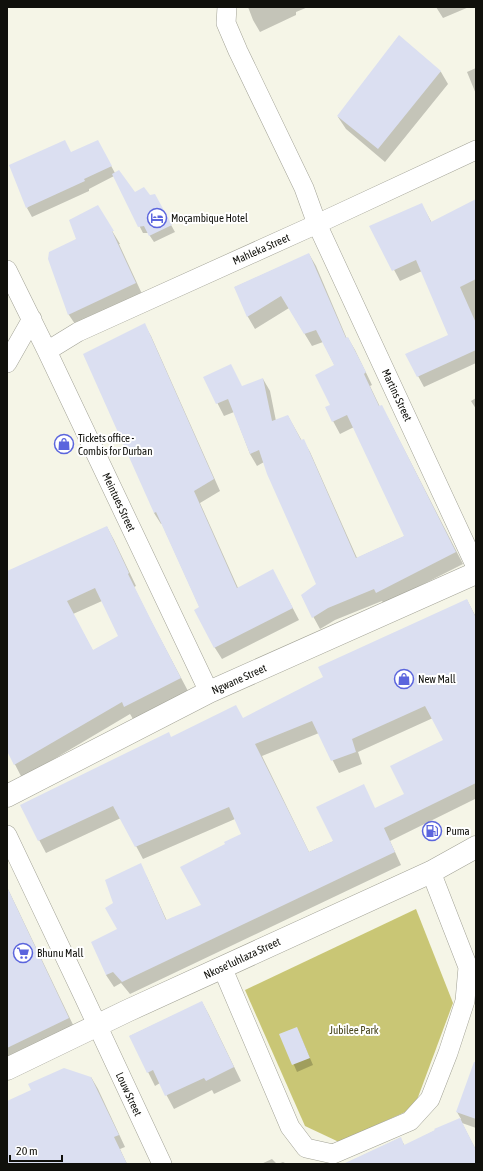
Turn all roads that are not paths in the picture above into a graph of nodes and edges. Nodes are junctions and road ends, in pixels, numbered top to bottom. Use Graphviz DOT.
graph roads {
  1 [pos="227,7"];
  2 [pos="476,150"];
  3 [pos="317,224"];
  4 [pos="7,270"];
  5 [pos="13,298"];
  6 [pos="32,319"];
  7 [pos="48,351"];
  8 [pos="7,363"];
  9 [pos="476,567"];
  10 [pos="476,573"];
  11 [pos="209,692"];
  12 [pos="7,796"];
  13 [pos="7,835"];
  14 [pos="476,847"];
  15 [pos="431,872"];
  16 [pos="222,967"];
  17 [pos="97,1025"];
  18 [pos="7,1069"];
  19 [pos="162,1164"];
  1 -- 3 [label="street, Martins Street"];
  2 -- 3 [label="street, Mahleka Street"];
  3 -- 7 [label="street, Mahleka Street"];
  3 -- 9 [label="street, Martins Street"];
  4 -- 5 [label="street, Meintues Street"];
  5 -- 6 [label="street, Meintues Street"];
  6 -- 7 [label="street, Meintues Street"];
  6 -- 8 [label="street"];
  7 -- 11 [label="street, Meintues Street"];
  10 -- 11 [label="main road, Ngwane Street"];
  11 -- 12 [label="main road, Ngwane Street"];
  13 -- 17 [label="street, Louw Street"];
  14 -- 15 [label="main road, Nkose'luhlaza Street"];
  15 -- 16 [label="main road, Nkose'luhlaza Street"];
  15 -- 16 [label="street"];
  16 -- 17 [label="main road, Nkose'luhlaza Street"];
  17 -- 18 [label="main road, Nkose'luhlaza Street"];
  17 -- 19 [label="street, Louw Street"];
}
